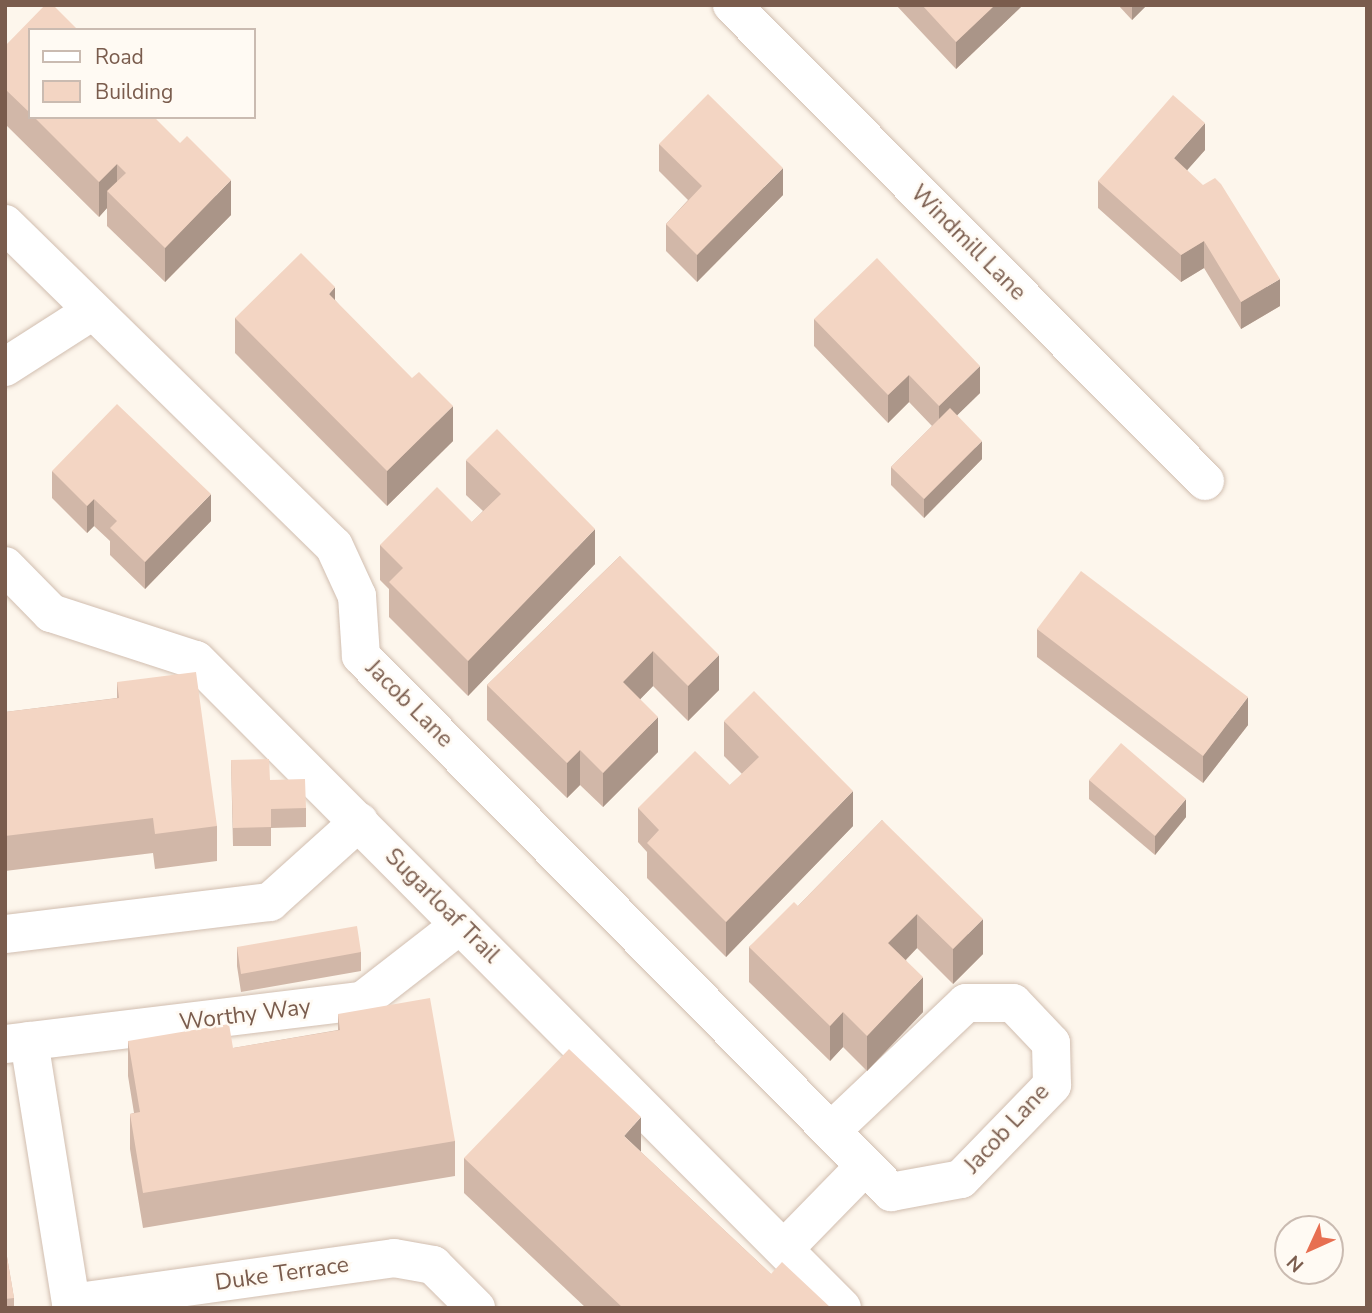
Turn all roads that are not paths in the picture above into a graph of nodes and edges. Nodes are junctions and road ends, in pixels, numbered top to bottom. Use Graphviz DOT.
graph roads {
  1 [pos="732,5"];
  2 [pos="5,224"];
  3 [pos="91,312"];
  4 [pos="5,367"];
  5 [pos="1205,481"];
  6 [pos="5,566"];
  7 [pos="359,822"];
  8 [pos="460,925"];
  9 [pos="5,934"];
  10 [pos="17,1043"];
  11 [pos="831,1131"];
  12 [pos="865,1166"];
  13 [pos="784,1249"];
  14 [pos="71,1306"];
  15 [pos="476,1308"];
  16 [pos="842,1308"];
  1 -- 5 [label="street, Windmill Lane"];
  2 -- 3 [label="street, Jacob Lane"];
  3 -- 4 [label="street"];
  3 -- 11 [label="street, Jacob Lane"];
  6 -- 7 [label="street, Sugarloaf Trail"];
  7 -- 8 [label="street, Sugarloaf Trail"];
  7 -- 9 [label="street"];
  8 -- 10 [label="street, Worthy Way"];
  8 -- 13 [label="street, Sugarloaf Trail"];
  10 -- 14 [label="street, Duke Terrace"];
  11 -- 12 [label="street, Jacob Lane"];
  11 -- 12 [label="street, Jacob Lane"];
  12 -- 13 [label="street"];
  13 -- 16 [label="street, Sugarloaf Trail"];
  14 -- 15 [label="street, Duke Terrace"];
}
